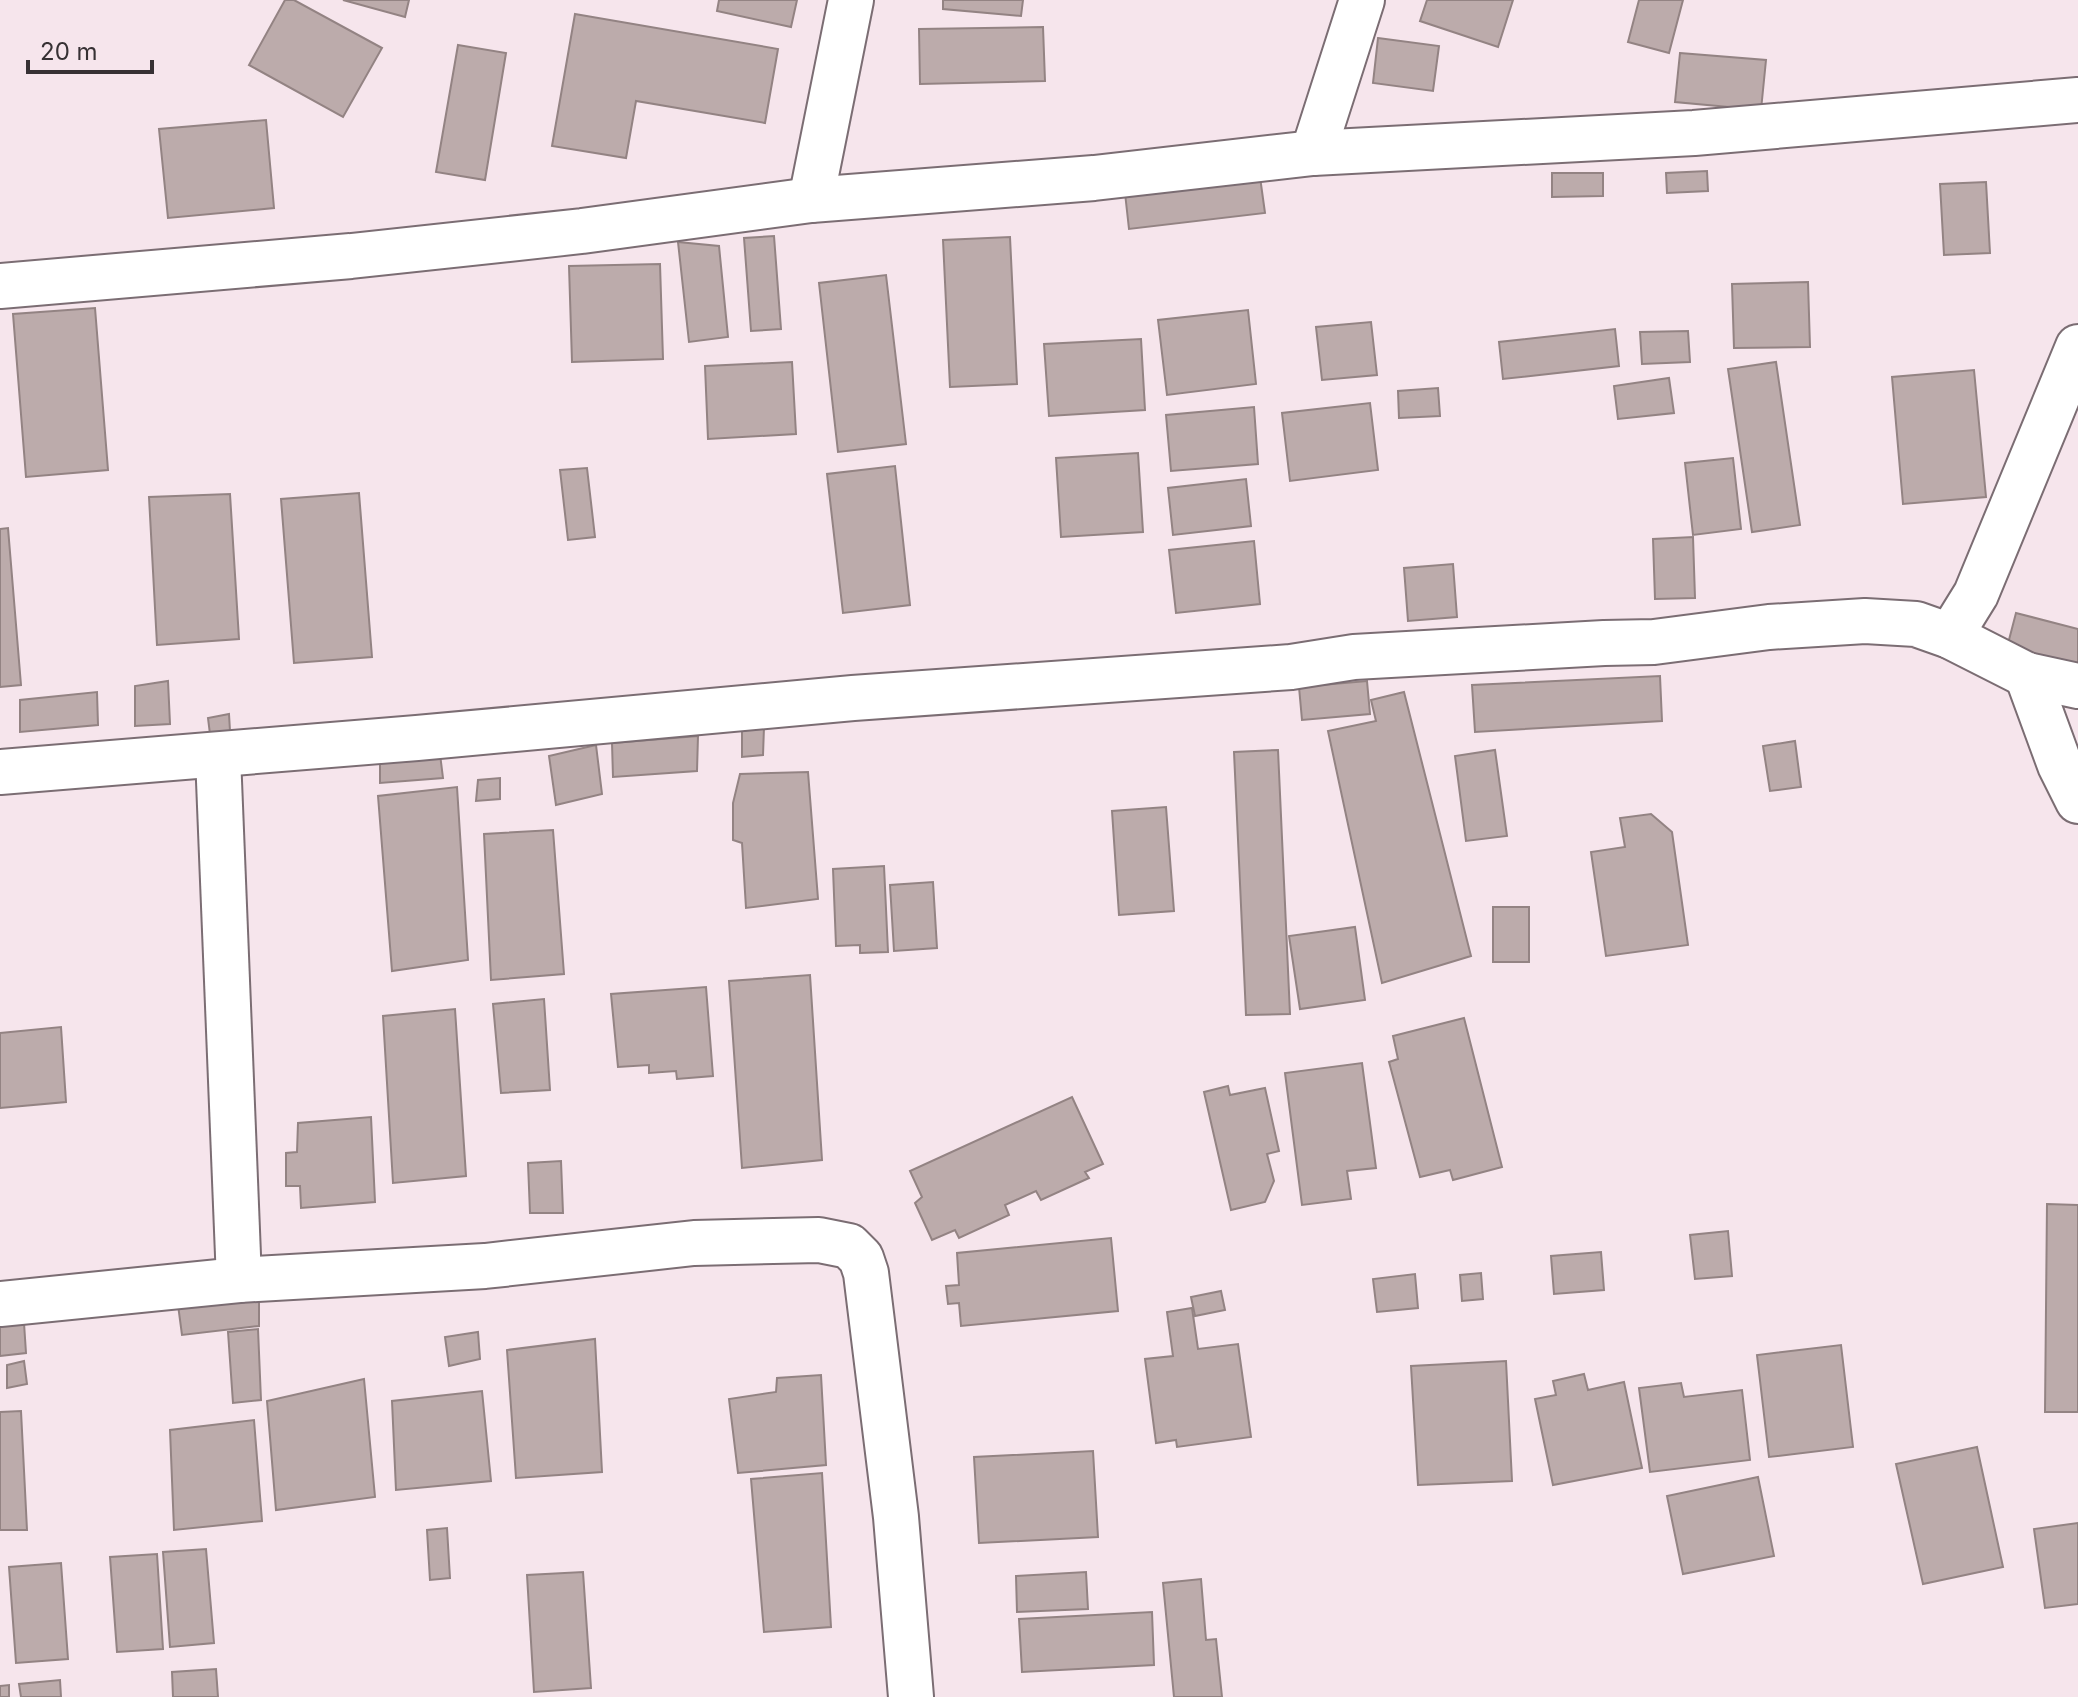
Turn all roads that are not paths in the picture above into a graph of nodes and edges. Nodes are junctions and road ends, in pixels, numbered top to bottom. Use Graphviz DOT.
graph roads {
  1 [pos="851,0"];
  2 [pos="1362,0"];
  3 [pos="2078,100"];
  4 [pos="1313,153"];
  5 [pos="811,200"];
  6 [pos="0,286"];
  7 [pos="2078,347"];
  8 [pos="1950,636"];
  9 [pos="2027,675"];
  10 [pos="2078,686"];
  11 [pos="2078,702"];
  12 [pos="218,756"];
  13 [pos="0,772"];
  14 [pos="2069,783"];
  15 [pos="239,1280"];
  16 [pos="0,1304"];
  17 [pos="901,1689"];
  1 -- 5 [label="street"];
  2 -- 4 [label="street"];
  3 -- 4 [label="street"];
  4 -- 5 [label="street"];
  5 -- 6 [label="street"];
  7 -- 8 [label="street"];
  8 -- 9 [label="street"];
  8 -- 12 [label="street"];
  9 -- 10 [label="street"];
  9 -- 14 [label="street"];
  11 -- 14 [label="street"];
  12 -- 13 [label="street"];
  12 -- 15 [label="street"];
  15 -- 16 [label="street"];
  15 -- 17 [label="street"];
}
